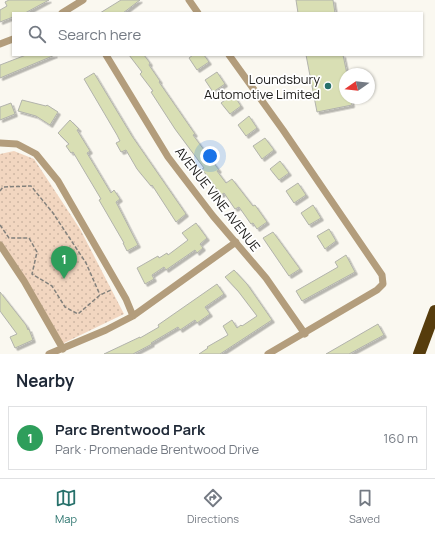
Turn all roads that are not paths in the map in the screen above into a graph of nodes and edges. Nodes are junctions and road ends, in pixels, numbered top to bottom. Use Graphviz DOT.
graph roads {
  1 [pos="83,0"];
  2 [pos="189,0"];
  3 [pos="76,5"];
  4 [pos="64,12"];
  5 [pos="80,12"];
  6 [pos="197,12"];
  7 [pos="12,39"];
  8 [pos="0,44"];
  9 [pos="107,56"];
  10 [pos="230,56"];
  11 [pos="0,143"];
  12 [pos="236,242"];
  13 [pos="0,246"];
  14 [pos="435,311"];
  15 [pos="133,316"];
  16 [pos="304,334"];
  17 [pos="63,349"];
  18 [pos="49,354"];
  19 [pos="268,354"];
  20 [pos="419,354"];
  1 -- 3 [label="street"];
  2 -- 6 [label="street"];
  3 -- 4 [label="street"];
  3 -- 5 [label="street"];
  7 -- 8 [label="street"];
  9 -- 12 [label="street, AVENUE VINE AVENUE"];
  10 -- 16 [label="street"];
  11 -- 15 [label="street"];
  12 -- 15 [label="street"];
  12 -- 16 [label="street, AVENUE VINE AVENUE"];
  13 -- 17 [label="street"];
  14 -- 20 [label="highway"];
  15 -- 17 [label="street"];
  16 -- 19 [label="street"];
  17 -- 18 [label="street"];
}
